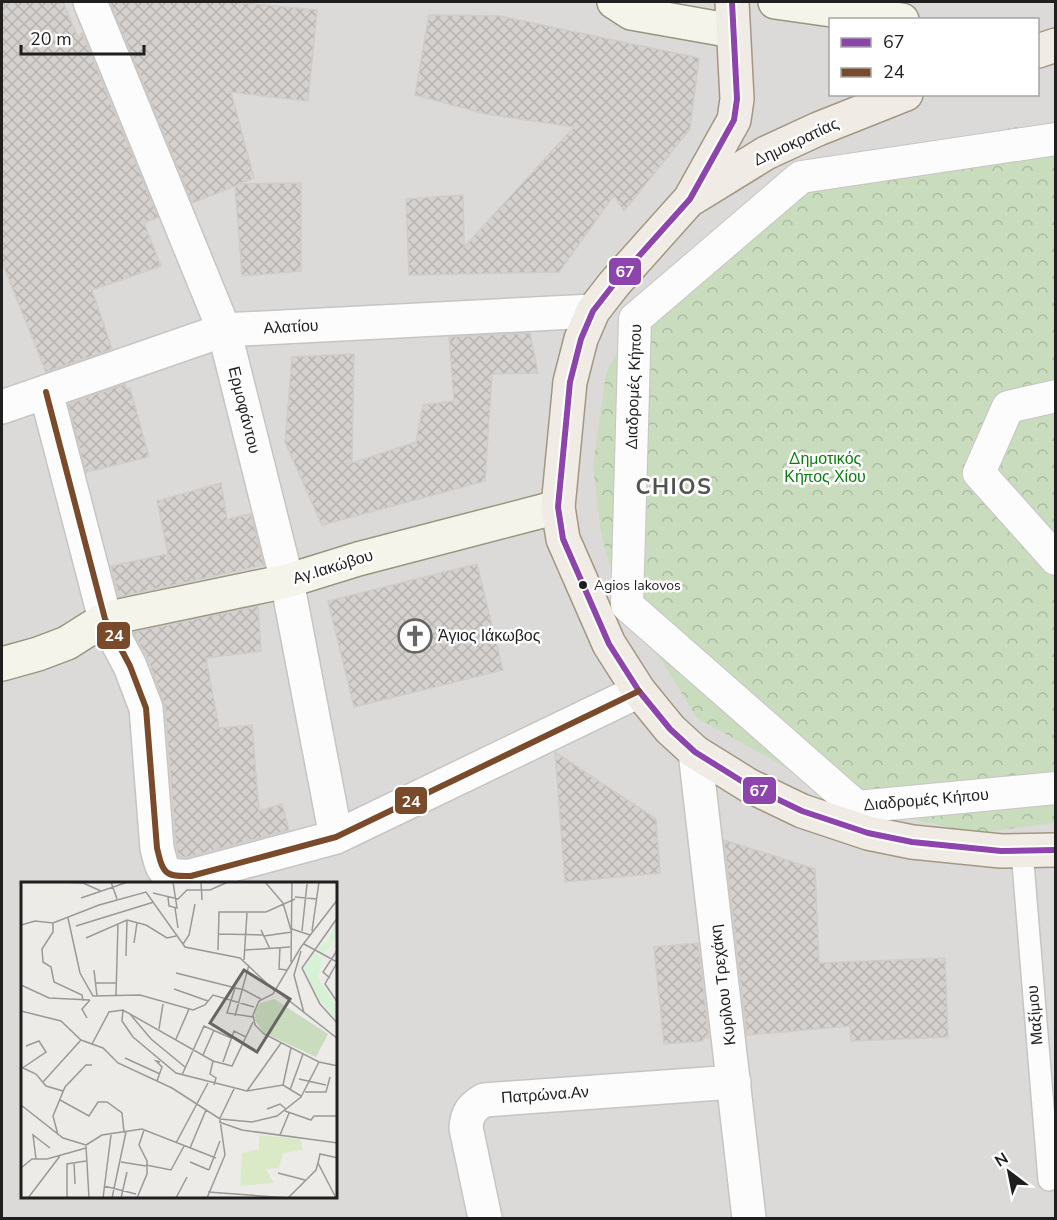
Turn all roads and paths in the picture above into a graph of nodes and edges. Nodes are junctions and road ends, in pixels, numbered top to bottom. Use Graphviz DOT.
graph roads {
  1 [pos="90,2"];
  2 [pos="614,2"];
  3 [pos="775,2"];
  4 [pos="733,16"];
  5 [pos="888,18"];
  6 [pos="1039,39"];
  7 [pos="1056,43"];
  8 [pos="1039,51"];
  9 [pos="901,96"];
  10 [pos="1056,139"];
  11 [pos="690,199"];
  12 [pos="593,311"];
  13 [pos="224,330"];
  14 [pos="46,392"];
  15 [pos="1056,396"];
  16 [pos="2,407"];
  17 [pos="558,507"];
  18 [pos="1056,559"];
  19 [pos="287,581"];
  20 [pos="105,619"];
  21 [pos="2,663"];
  22 [pos="639,691"];
  23 [pos="694,752"];
  24 [pos="1056,788"];
  25 [pos="336,837"];
  26 [pos="1022,850"];
  27 [pos="1056,850"];
  28 [pos="734,1082"];
  29 [pos="1049,1180"];
  30 [pos="485,1218"];
  31 [pos="749,1218"];
  1 -- 13 [label="street, Ερμοφάντου"];
  2 -- 4 [label="main road"];
  3 -- 5 [label="main road"];
  4 -- 11 [label="main road"];
  6 -- 7 [label="main road"];
  7 -- 8 [label="main road"];
  9 -- 11 [label="main road, Δημοκρατίας"];
  10 -- 24 [label="street, Διαδρομές Κήπου"];
  11 -- 12 [label="main road"];
  12 -- 13 [label="street, Αλατίου"];
  12 -- 17 [label="main road"];
  13 -- 14 [label="street, Αλατίου"];
  13 -- 19 [label="street, Ερμοφάντου"];
  14 -- 16 [label="street, Αλατίου"];
  14 -- 20 [label="street"];
  15 -- 18 [label="street"];
  17 -- 19 [label="main road, Αγ.Ιακώβου"];
  17 -- 22 [label="main road"];
  19 -- 20 [label="main road, Αγ.Ιακώβου"];
  19 -- 25 [label="street, Ερμοφάντου"];
  20 -- 21 [label="main road"];
  20 -- 25 [label="street"];
  22 -- 23 [label="main road"];
  22 -- 25 [label="street"];
  23 -- 26 [label="main road"];
  23 -- 28 [label="street, Κυρίλου Τρεχάκη"];
  26 -- 27 [label="main road"];
  26 -- 29 [label="lane, Μαξίμου"];
  28 -- 30 [label="street, Πατρώνα.Αν"];
  28 -- 31 [label="street, Κυρίλου Τρεχάκη"];
}
